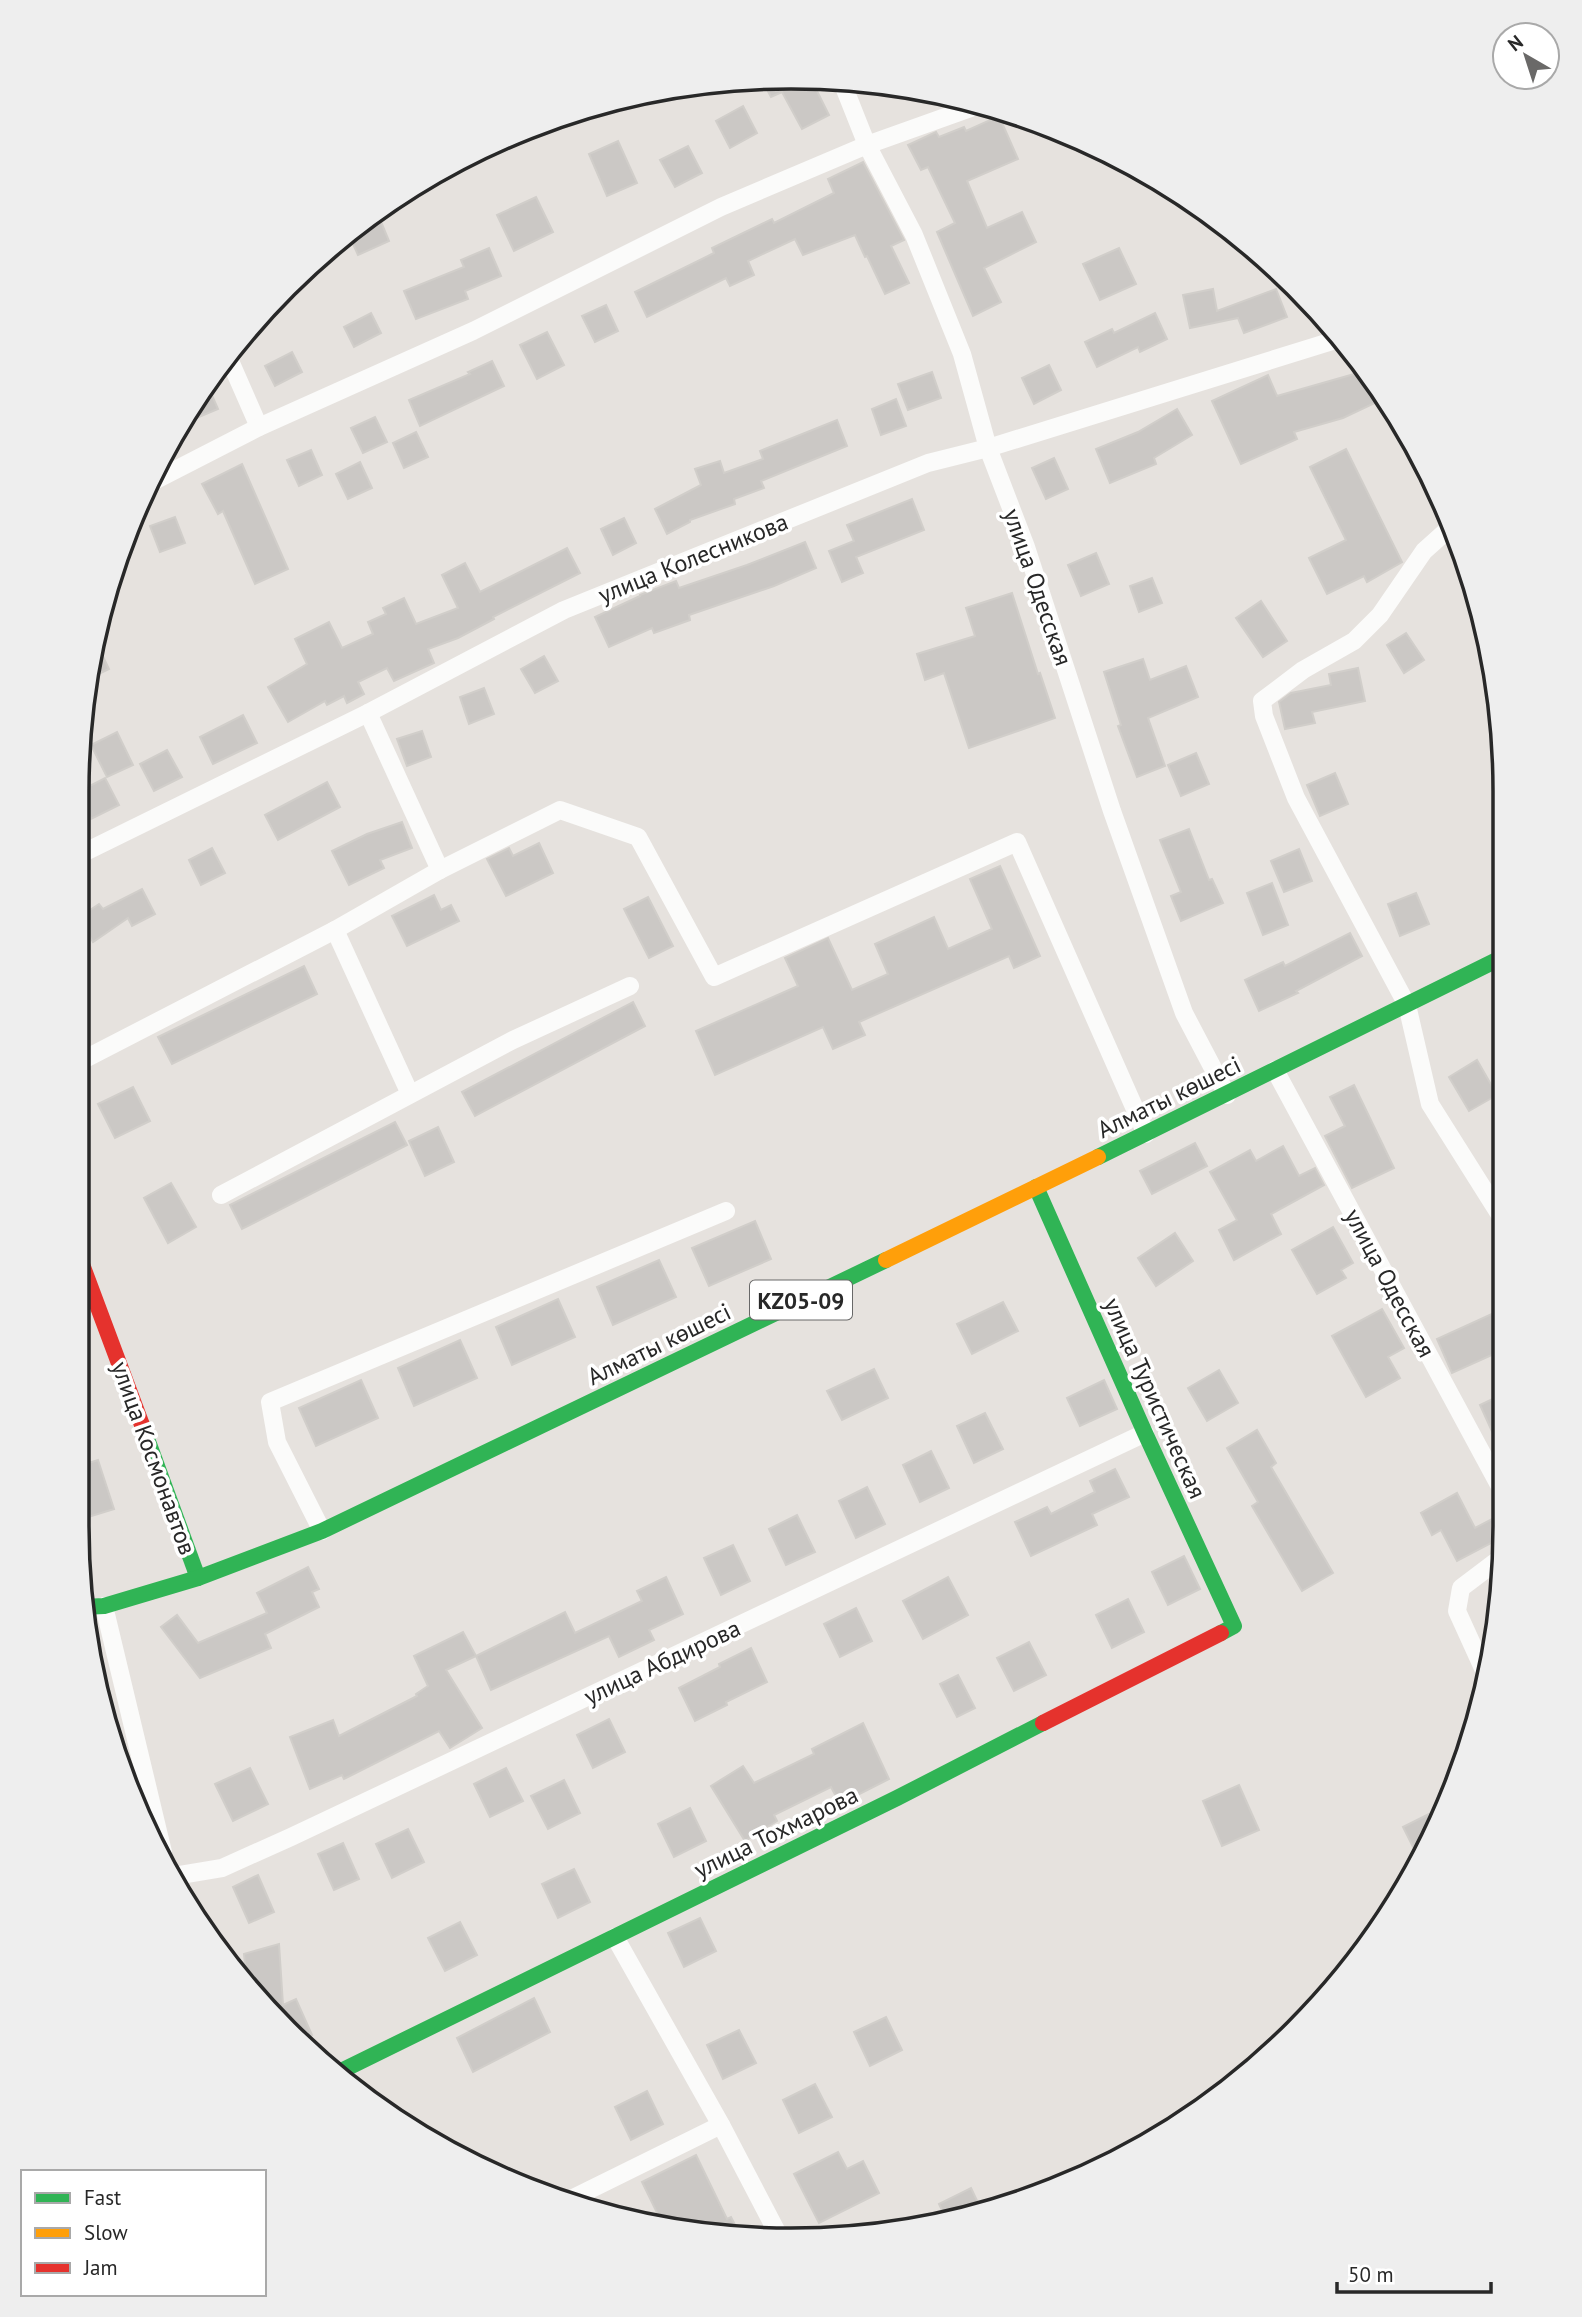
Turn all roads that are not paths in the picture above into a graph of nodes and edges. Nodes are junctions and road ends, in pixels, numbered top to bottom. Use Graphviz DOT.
graph roads {
  1 [pos="846,92"];
  2 [pos="964,111"];
  3 [pos="867,145"];
  4 [pos="1330,342"];
  5 [pos="232,366"];
  6 [pos="259,427"];
  7 [pos="988,448"];
  8 [pos="165,475"];
  9 [pos="1444,533"];
  10 [pos="368,713"];
  11 [pos="89,851"];
  12 [pos="440,870"];
  13 [pos="335,930"];
  14 [pos="1493,962"];
  15 [pos="630,986"];
  16 [pos="1407,1005"];
  17 [pos="89,1057"];
  18 [pos="1276,1070"];
  19 [pos="410,1094"];
  20 [pos="1227,1095"];
  21 [pos="1146,1134"];
  22 [pos="1036,1186"];
  23 [pos="221,1195"];
  24 [pos="1493,1204"];
  25 [pos="726,1211"];
  26 [pos="89,1283"];
  27 [pos="1144,1433"];
  28 [pos="1493,1474"];
  29 [pos="322,1531"];
  30 [pos="1491,1565"];
  31 [pos="198,1578"];
  32 [pos="94,1606"];
  33 [pos="104,1606"];
  34 [pos="1234,1626"];
  35 [pos="1479,1660"];
  36 [pos="156,1823"];
  37 [pos="182,1875"];
  38 [pos="615,1937"];
  39 [pos="346,2069"];
  40 [pos="720,2125"];
  41 [pos="579,2195"];
  42 [pos="774,2227"];
  1 -- 3 [label="street, улица Одесская"];
  2 -- 3 [label="street"];
  3 -- 6 [label="street"];
  3 -- 7 [label="street, улица Одесская"];
  4 -- 7 [label="street, улица Колесникова"];
  5 -- 6 [label="street"];
  6 -- 8 [label="street"];
  7 -- 10 [label="street, улица Колесникова"];
  7 -- 20 [label="street, улица Одесская"];
  9 -- 16 [label="street"];
  10 -- 11 [label="street, улица Колесникова"];
  10 -- 12 [label="street"];
  12 -- 13 [label="street"];
  12 -- 21 [label="street"];
  13 -- 17 [label="street"];
  13 -- 19 [label="street"];
  14 -- 16 [label="main road, Алматы көшесі / KZ05-09"];
  15 -- 19 [label="street"];
  16 -- 18 [label="main road, Алматы көшесі / KZ05-09"];
  16 -- 24 [label="street"];
  18 -- 20 [label="main road, Алматы көшесі / KZ05-09"];
  18 -- 28 [label="street, улица Одесская"];
  19 -- 23 [label="street"];
  20 -- 21 [label="main road, Алматы көшесі / KZ05-09"];
  21 -- 22 [label="main road, Алматы көшесі / KZ05-09"];
  22 -- 27 [label="main road, улица Туристическая"];
  22 -- 29 [label="main road, Алматы көшесі / KZ05-09"];
  25 -- 29 [label="street"];
  26 -- 31 [label="main road, улица Космонавтов"];
  27 -- 34 [label="main road, улица Туристическая"];
  27 -- 37 [label="street, улица Абдирова"];
  29 -- 31 [label="main road, Алматы көшесі / KZ05-09"];
  30 -- 35 [label="street"];
  31 -- 33 [label="main road, Алматы көшесі / KZ05-09"];
  32 -- 33 [label="main road, Алматы көшесі / KZ05-09"];
  33 -- 36 [label="street"];
  34 -- 38 [label="main road, улица Тохмарова"];
  38 -- 39 [label="main road, улица Тохмарова"];
  38 -- 40 [label="street"];
  40 -- 41 [label="street"];
  40 -- 42 [label="street"];
}
